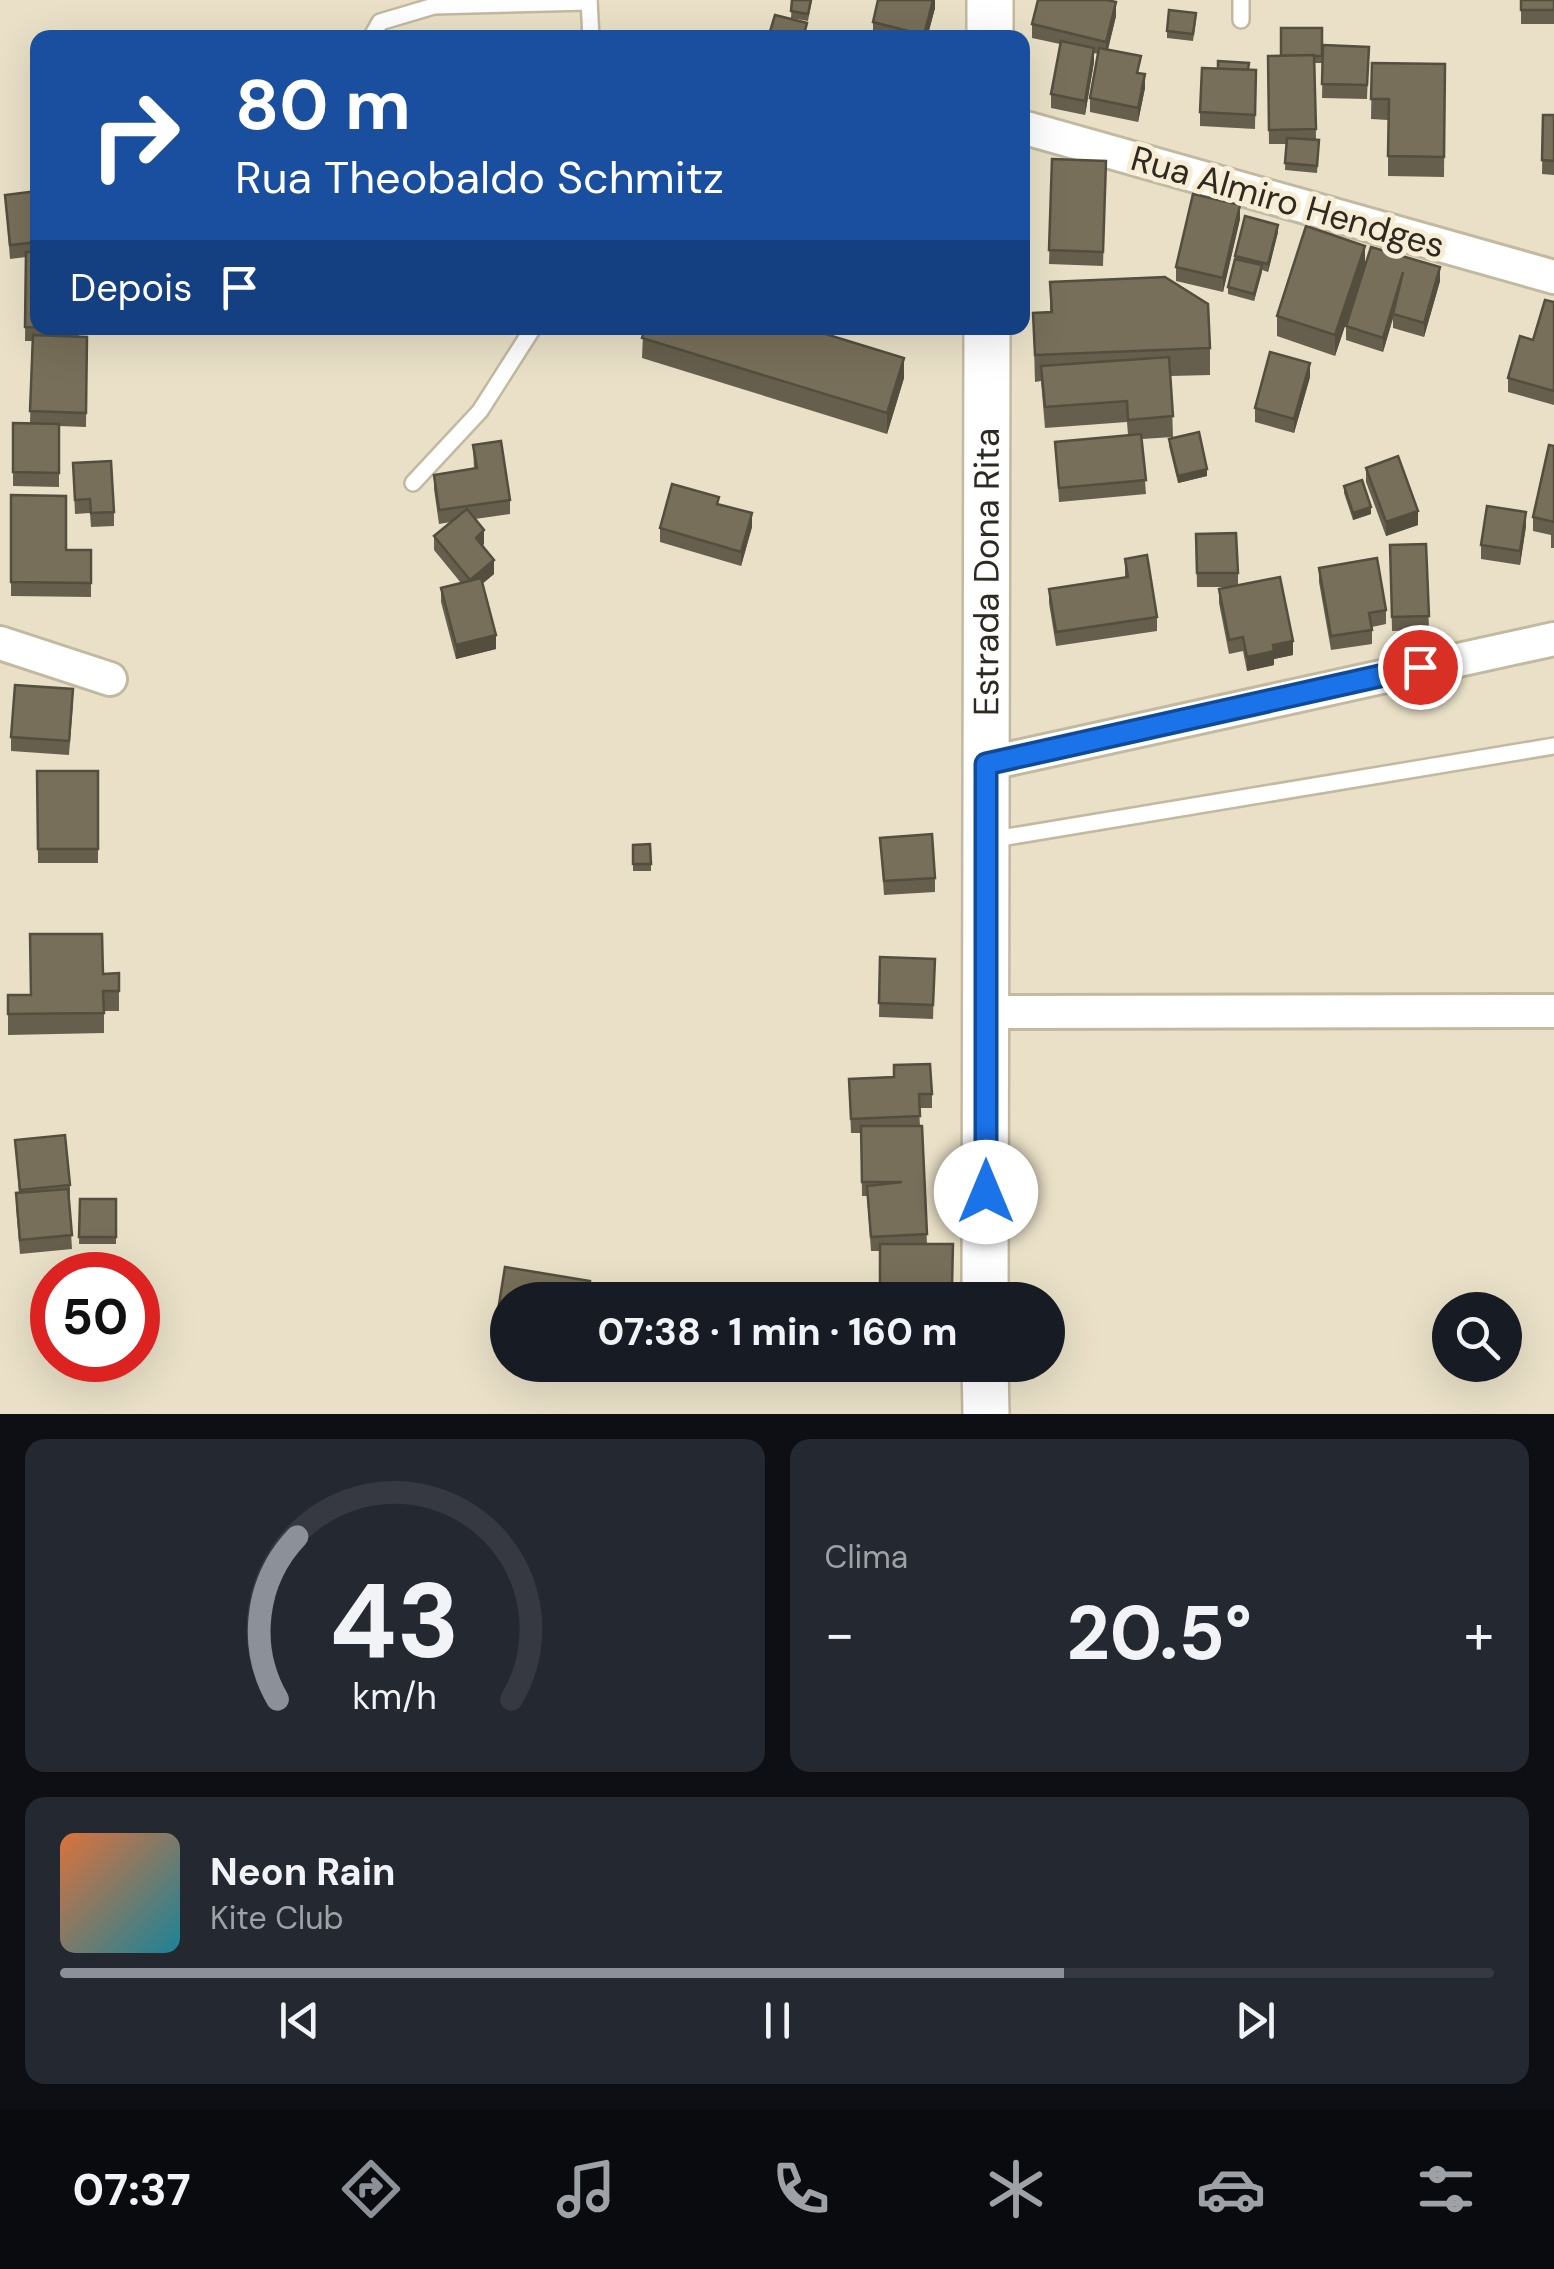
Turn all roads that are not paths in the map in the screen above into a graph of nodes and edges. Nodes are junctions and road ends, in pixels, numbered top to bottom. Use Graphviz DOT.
graph roads {
  1 [pos="990,0"];
  2 [pos="1241,0"];
  3 [pos="589,1"];
  4 [pos="1241,20"];
  5 [pos="376,30"];
  6 [pos="591,30"];
  7 [pos="990,30"];
  8 [pos="1030,129"];
  9 [pos="1554,277"];
  10 [pos="528,335"];
  11 [pos="986,335"];
  12 [pos="413,483"];
  13 [pos="1554,639"];
  14 [pos="0,643"];
  15 [pos="110,679"];
  16 [pos="1554,746"];
  17 [pos="986,764"];
  18 [pos="986,840"];
  19 [pos="1554,1011"];
  20 [pos="986,1012"];
  21 [pos="986,1282"];
  22 [pos="986,1382"];
  23 [pos="986,1414"];
  1 -- 7 [label="main road"];
  2 -- 4 [label="lane"];
  3 -- 5 [label="lane"];
  3 -- 6 [label="lane"];
  8 -- 9 [label="street, Rua Almiro Hendges"];
  10 -- 12 [label="lane"];
  11 -- 17 [label="main road, Estrada Dona Rita"];
  13 -- 17 [label="street"];
  14 -- 15 [label="street"];
  16 -- 18 [label="lane"];
  17 -- 18 [label="main road, Estrada Dona Rita"];
  18 -- 20 [label="main road, Estrada Dona Rita"];
  19 -- 20 [label="street"];
  20 -- 21 [label="main road, Estrada Dona Rita"];
  22 -- 23 [label="main road"];
}
